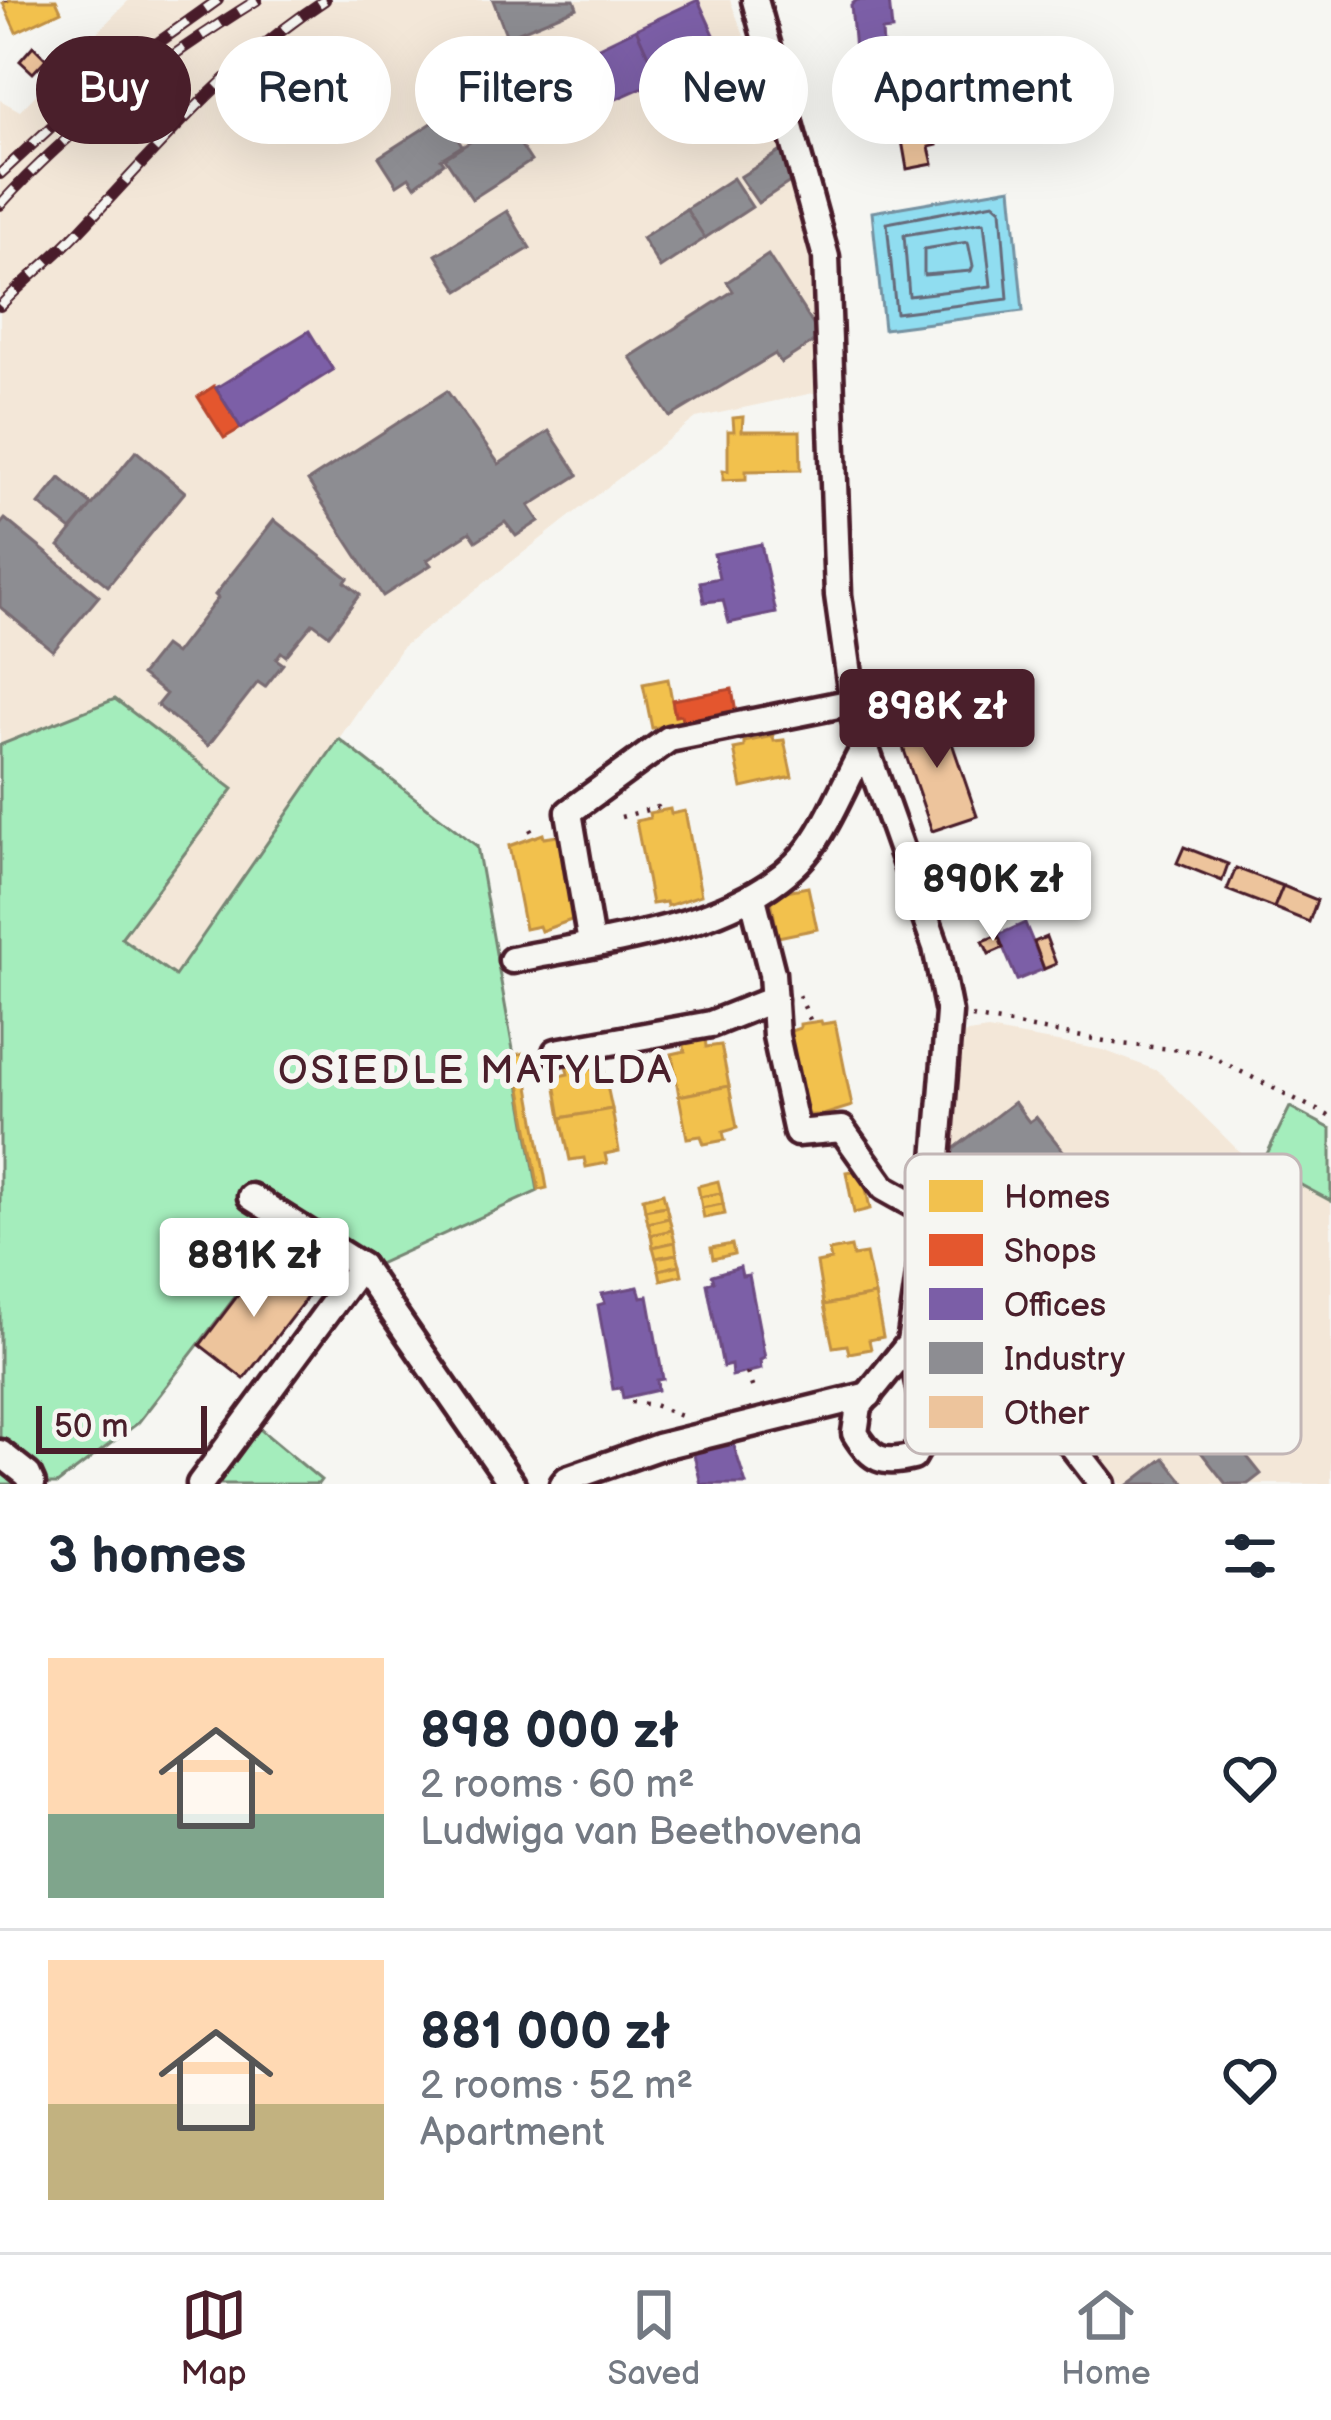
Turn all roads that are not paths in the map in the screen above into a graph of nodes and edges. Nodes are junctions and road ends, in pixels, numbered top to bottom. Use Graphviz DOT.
graph roads {
  1 [pos="755,0"];
  2 [pos="853,702"];
  3 [pos="864,748"];
  4 [pos="753,898"];
  5 [pos="591,943"];
  6 [pos="512,959"];
  7 [pos="774,999"];
  8 [pos="556,1052"];
  9 [pos="935,1154"];
  10 [pos="250,1197"];
  11 [pos="905,1200"];
  12 [pos="361,1266"];
  13 [pos="905,1349"];
  14 [pos="869,1395"];
  15 [pos="0,1453"];
  16 [pos="914,1454"];
  17 [pos="1079,1454"];
  18 [pos="32,1484"];
  19 [pos="200,1484"];
  20 [pos="512,1484"];
  21 [pos="563,1484"];
  22 [pos="1102,1484"];
  1 -- 2 [label="street"];
  2 -- 3 [label="street"];
  2 -- 5 [label="street"];
  3 -- 4 [label="street"];
  3 -- 9 [label="street"];
  4 -- 5 [label="street"];
  4 -- 7 [label="street"];
  5 -- 6 [label="street"];
  7 -- 8 [label="street"];
  7 -- 11 [label="street"];
  10 -- 12 [label="street"];
  12 -- 19 [label="street"];
  12 -- 20 [label="street"];
  13 -- 14 [label="street"];
  14 -- 16 [label="street"];
  14 -- 21 [label="street"];
  15 -- 18 [label="street"];
  17 -- 22 [label="street"];
}
